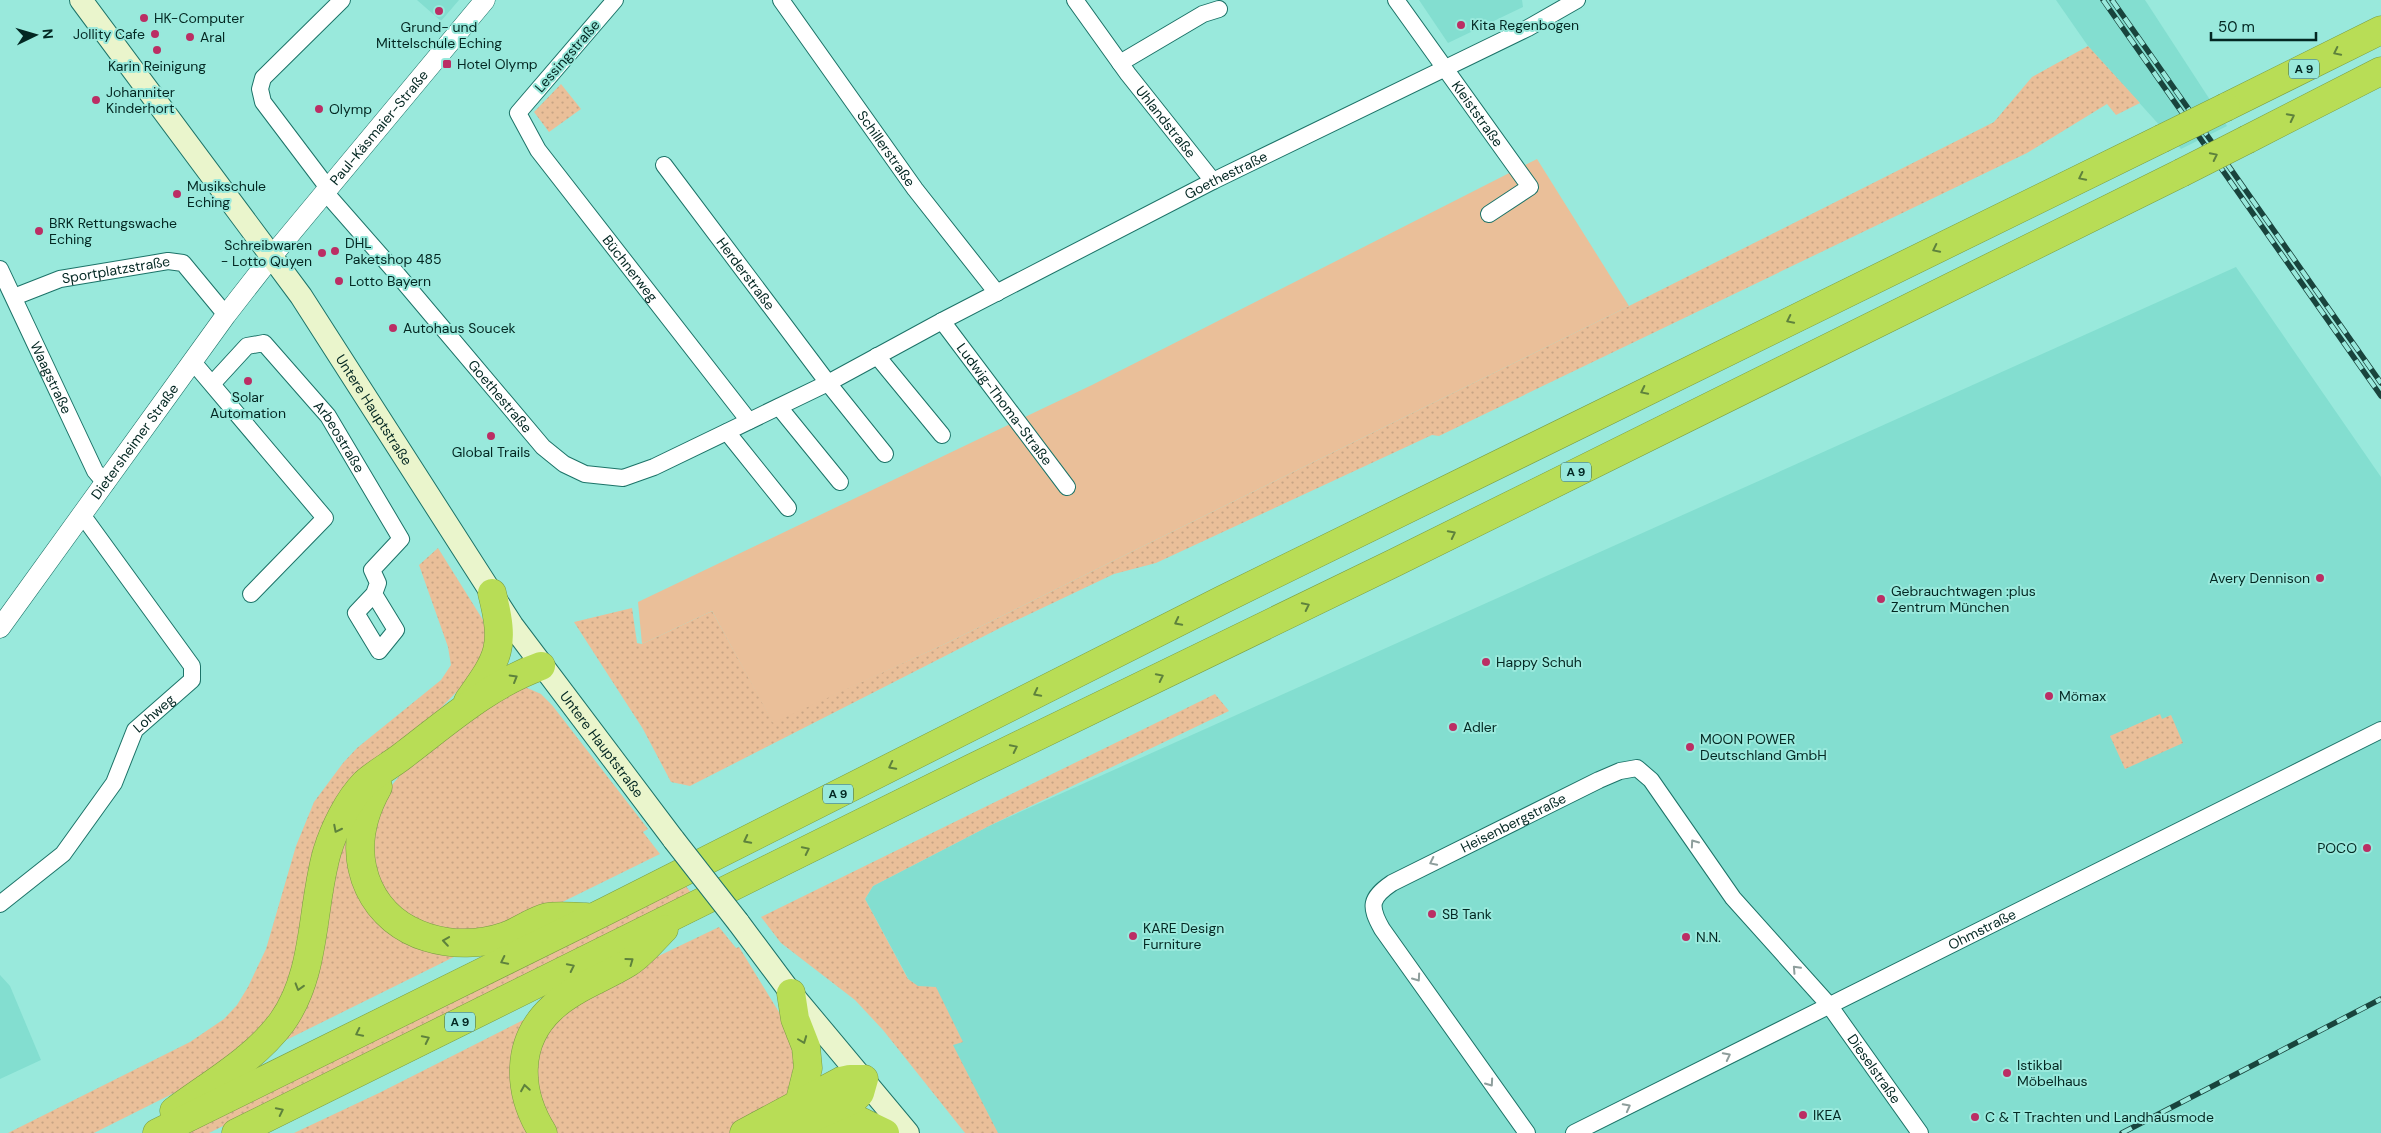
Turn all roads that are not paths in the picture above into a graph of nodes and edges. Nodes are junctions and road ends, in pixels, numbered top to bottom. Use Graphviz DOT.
graph roads {
  1 [pos="81,0"];
  2 [pos="342,0"];
  3 [pos="485,0"];
  4 [pos="615,0"];
  5 [pos="781,0"];
  6 [pos="1075,0"];
  7 [pos="1396,0"];
  8 [pos="1577,0"];
  9 [pos="1219,9"];
  10 [pos="2381,30"];
  11 [pos="1120,63"];
  12 [pos="1444,68"];
  13 [pos="2381,71"];
  14 [pos="518,113"];
  15 [pos="664,165"];
  16 [pos="1213,181"];
  17 [pos="327,190"];
  18 [pos="1489,214"];
  19 [pos="272,256"];
  20 [pos="0,269"];
  21 [pos="997,293"];
  22 [pos="14,297"];
  23 [pos="226,315"];
  24 [pos="942,321"];
  25 [pos="877,356"];
  26 [pos="193,362"];
  27 [pos="213,383"];
  28 [pos="828,383"];
  29 [pos="779,407"];
  30 [pos="749,421"];
  31 [pos="726,432"];
  32 [pos="942,435"];
  33 [pos="885,454"];
  34 [pos="840,482"];
  35 [pos="106,484"];
  36 [pos="1067,487"];
  37 [pos="788,508"];
  38 [pos="83,516"];
  39 [pos="492,593"];
  40 [pos="251,594"];
  41 [pos="374,594"];
  42 [pos="0,628"];
  43 [pos="537,661"];
  44 [pos="489,670"];
  45 [pos="460,713"];
  46 [pos="2381,730"];
  47 [pos="390,766"];
  48 [pos="0,904"];
  49 [pos="684,910"];
  50 [pos="595,916"];
  51 [pos="792,993"];
  52 [pos="1829,1005"];
  53 [pos="864,1079"];
  54 [pos="791,1121"];
  55 [pos="1579,1131"];
  56 [pos="144,1133"];
  57 [pos="158,1133"];
  58 [pos="236,1133"];
  59 [pos="543,1133"];
  60 [pos="744,1133"];
  61 [pos="885,1133"];
  62 [pos="908,1133"];
  63 [pos="1527,1133"];
  64 [pos="1920,1133"];
  1 -- 19 [label="main road, Untere Hauptstraße"];
  2 -- 17 [label="street, Goethestraße"];
  3 -- 17 [label="street, Paul-Käsmaier-Straße"];
  4 -- 14 [label="street, Lessingstraße"];
  5 -- 21 [label="street, Schillerstraße"];
  6 -- 11 [label="street, Uhlandstraße"];
  7 -- 12 [label="street, Kleiststraße"];
  8 -- 12 [label="street, Goethestraße"];
  9 -- 11 [label="street"];
  10 -- 50 [label="highway, A 9, one-way, bridge"];
  11 -- 16 [label="street, Uhlandstraße"];
  12 -- 16 [label="street, Goethestraße"];
  12 -- 18 [label="street, Kleiststraße"];
  49 -- 13 [label="highway, A 9, one-way, bridge"];
  14 -- 30 [label="street, Büchnerweg"];
  15 -- 28 [label="street, Herderstraße"];
  16 -- 21 [label="street, Goethestraße"];
  17 -- 19 [label="street, Paul-Käsmaier-Straße"];
  17 -- 31 [label="street, Goethestraße"];
  19 -- 23 [label="street, Dietersheimer Straße"];
  19 -- 39 [label="main road, Untere Hauptstraße"];
  20 -- 22 [label="street, Waagstraße"];
  21 -- 24 [label="street, Goethestraße"];
  22 -- 23 [label="street, Sportplatzstraße"];
  22 -- 35 [label="street, Waagstraße"];
  23 -- 26 [label="street, Dietersheimer Straße"];
  24 -- 25 [label="street, Goethestraße"];
  24 -- 36 [label="street, Ludwig-Thoma-Straße"];
  25 -- 28 [label="street, Goethestraße"];
  25 -- 32 [label="street"];
  26 -- 27 [label="street"];
  26 -- 35 [label="street, Dietersheimer Straße"];
  27 -- 40 [label="street"];
  27 -- 41 [label="street, Arbeostraße"];
  28 -- 29 [label="street, Goethestraße"];
  28 -- 33 [label="street"];
  29 -- 30 [label="street, Goethestraße"];
  29 -- 34 [label="street"];
  30 -- 31 [label="street, Goethestraße"];
  31 -- 37 [label="street"];
  35 -- 38 [label="street, Dietersheimer Straße"];
  38 -- 42 [label="street, Dietersheimer Straße"];
  38 -- 48 [label="street, Lohweg"];
  39 -- 43 [label="main road, Untere Hauptstraße"];
  39 -- 44 [label="highway"];
  43 -- 44 [label="highway"];
  45 -- 43 [label="highway, one-way"];
  43 -- 51 [label="main road, Untere Hauptstraße, bridge"];
  44 -- 45 [label="highway"];
  45 -- 47 [label="highway"];
  46 -- 52 [label="street, Ohmstraße"];
  50 -- 47 [label="highway, one-way"];
  47 -- 56 [label="highway, one-way"];
  58 -- 49 [label="highway, A 9, one-way"];
  59 -- 49 [label="highway, one-way"];
  50 -- 57 [label="highway, A 9, one-way"];
  51 -- 53 [label="main road, Untere Hauptstraße"];
  51 -- 54 [label="highway, one-way"];
  55 -- 52 [label="street, Ohmstraße, one-way"];
  52 -- 63 [label="street, Heisenbergstraße, one-way"];
  52 -- 64 [label="street, Dieselstraße"];
  53 -- 54 [label="highway"];
  53 -- 62 [label="main road, Untere Hauptstraße"];
  54 -- 60 [label="highway"];
  54 -- 61 [label="highway"];
}
